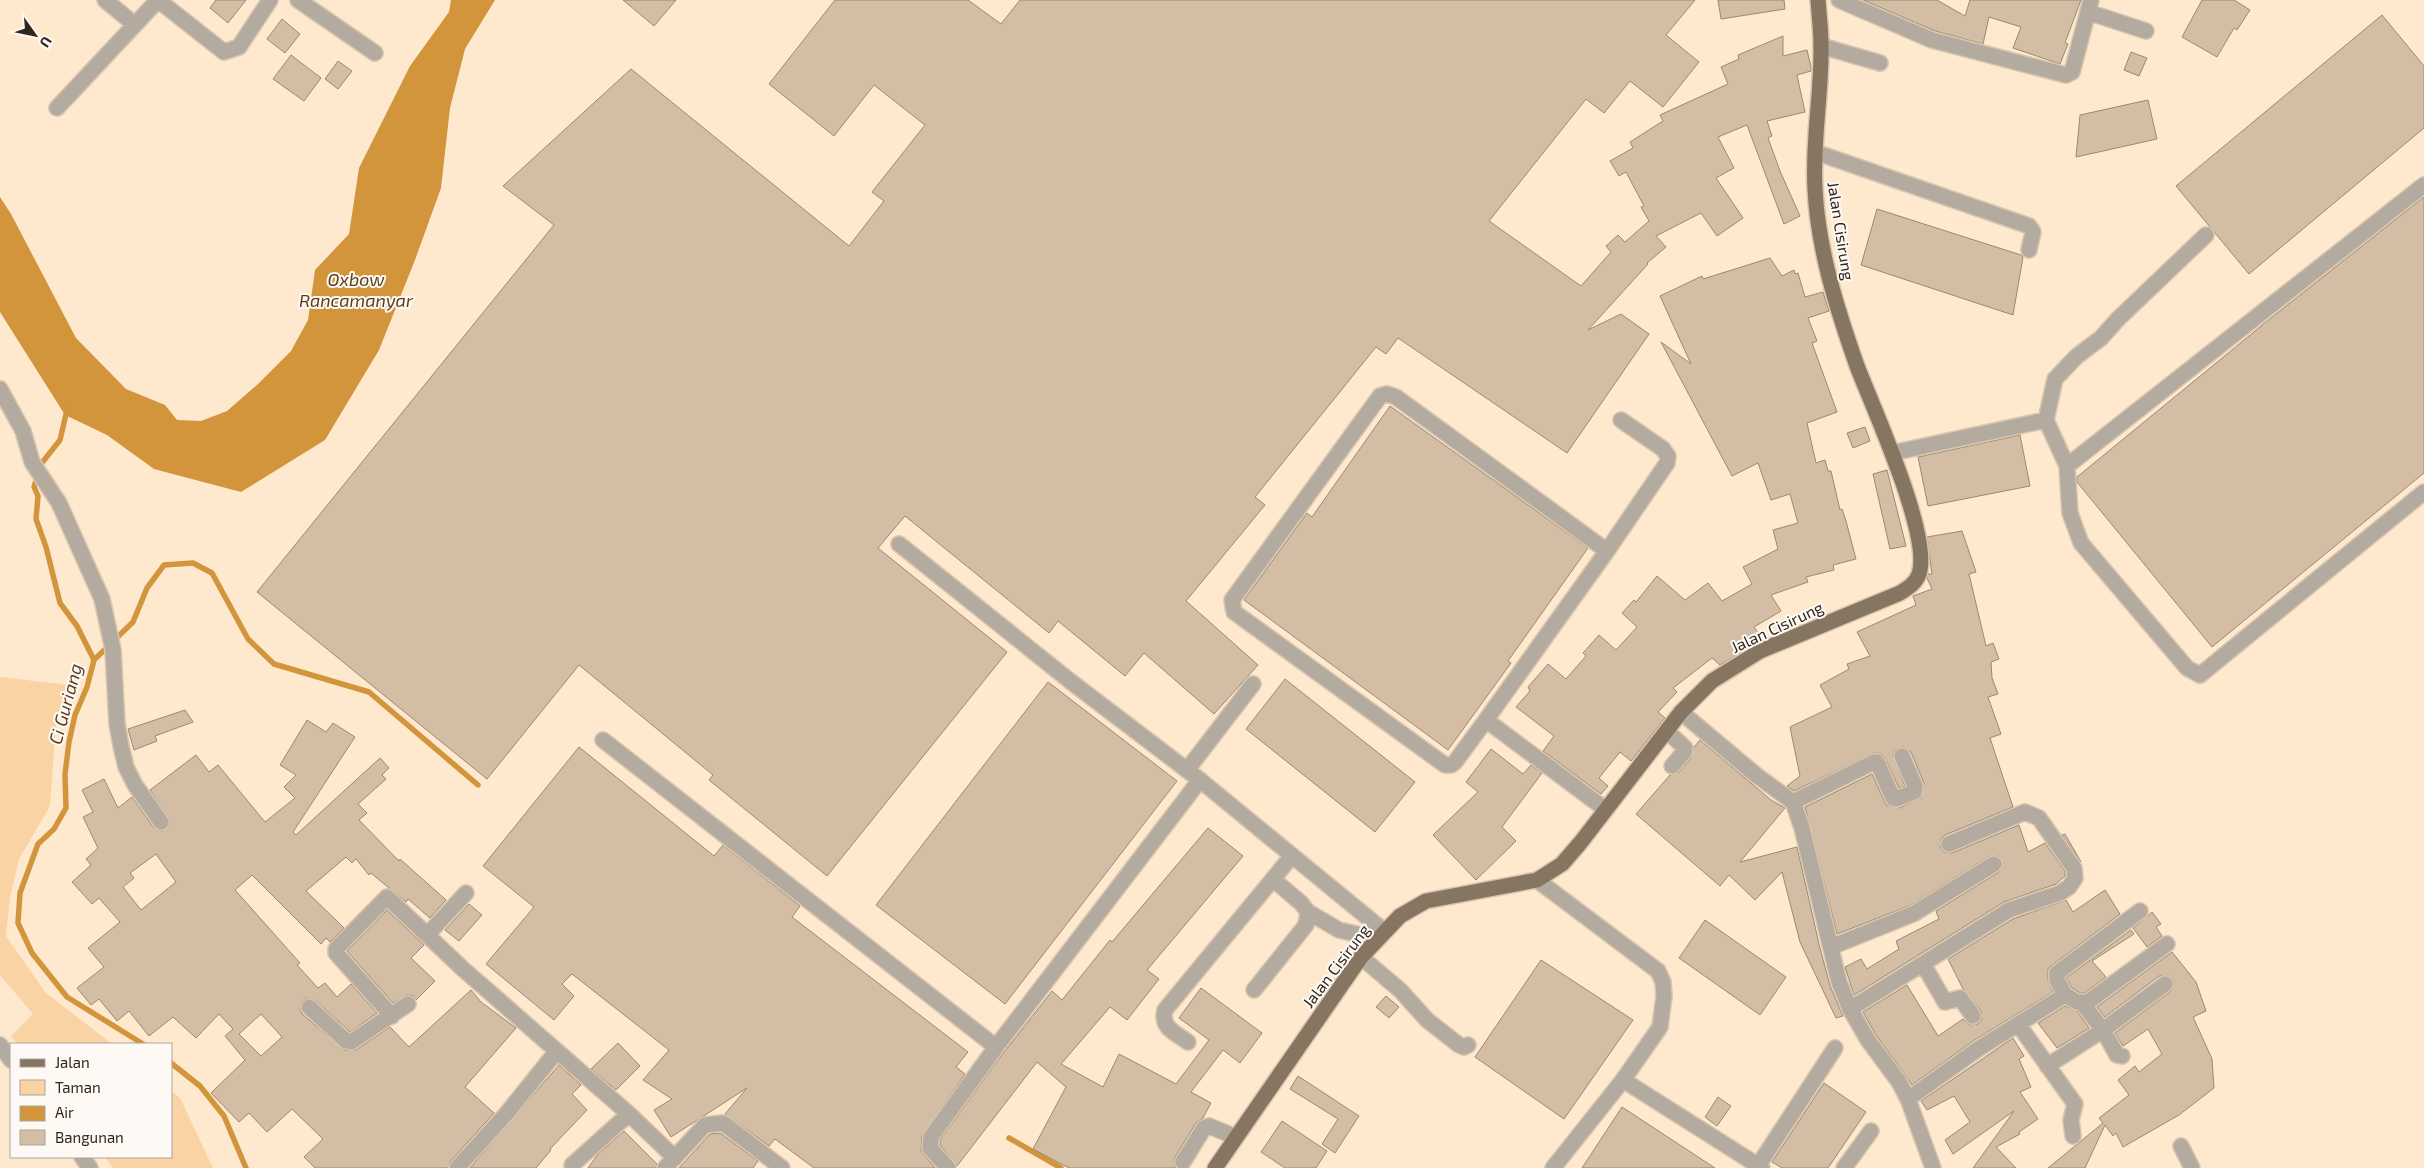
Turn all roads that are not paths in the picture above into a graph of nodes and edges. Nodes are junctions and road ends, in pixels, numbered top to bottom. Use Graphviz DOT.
graph roads {
  1 [pos="105,0"];
  2 [pos="270,0"];
  3 [pos="298,0"];
  4 [pos="1818,0"];
  5 [pos="1839,0"];
  6 [pos="2090,6"];
  7 [pos="134,24"];
  8 [pos="2146,31"];
  9 [pos="1821,46"];
  10 [pos="375,53"];
  11 [pos="1880,63"];
  12 [pos="57,108"];
  13 [pos="1815,152"];
  14 [pos="2424,185"];
  15 [pos="2206,235"];
  16 [pos="2029,250"];
  17 [pos="0,389"];
  18 [pos="1621,420"];
  19 [pos="2046,420"];
  20 [pos="1892,453"];
  21 [pos="2067,466"];
  22 [pos="2424,492"];
  23 [pos="899,544"];
  24 [pos="1608,551"];
  25 [pos="1253,684"];
  26 [pos="1681,712"];
  27 [pos="1486,720"];
  28 [pos="1667,731"];
  29 [pos="603,740"];
  30 [pos="1902,756"];
  31 [pos="1672,766"];
  32 [pos="1187,770"];
  33 [pos="1200,780"];
  34 [pos="1793,802"];
  35 [pos="1605,809"];
  36 [pos="161,822"];
  37 [pos="1949,844"];
  38 [pos="1292,857"];
  39 [pos="1994,864"];
  40 [pos="1274,880"];
  41 [pos="1537,880"];
  42 [pos="466,893"];
  43 [pos="2140,911"];
  44 [pos="1308,912"];
  45 [pos="428,934"];
  46 [pos="1381,935"];
  47 [pos="2167,944"];
  48 [pos="1831,948"];
  49 [pos="1362,957"];
  50 [pos="1923,964"];
  51 [pos="2165,984"];
  52 [pos="1254,990"];
  53 [pos="2064,995"];
  54 [pos="408,1004"];
  55 [pos="2083,1004"];
  56 [pos="309,1007"];
  57 [pos="1850,1009"];
  58 [pos="392,1016"];
  59 [pos="1972,1016"];
  60 [pos="2018,1024"];
  61 [pos="2103,1030"];
  62 [pos="1188,1042"];
  63 [pos="0,1045"];
  64 [pos="1468,1045"];
  65 [pos="996,1047"];
  66 [pos="1835,1048"];
  67 [pos="557,1051"];
  68 [pos="2122,1056"];
  69 [pos="10,1059"];
  70 [pos="2047,1066"];
  71 [pos="1623,1080"];
  72 [pos="1908,1098"];
  73 [pos="629,1114"];
  74 [pos="1870,1130"];
  75 [pos="2073,1136"];
  76 [pos="1236,1137"];
  77 [pos="2181,1146"];
  78 [pos="1183,1162"];
  79 [pos="670,1163"];
  80 [pos="572,1165"];
  81 [pos="1760,1167"];
  82 [pos="457,1168"];
  83 [pos="782,1168"];
  84 [pos="948,1168"];
  85 [pos="1215,1168"];
  86 [pos="1553,1168"];
  87 [pos="1844,1168"];
  88 [pos="1933,1168"];
  89 [pos="2192,1168"];
  1 -- 7 [label="street"];
  2 -- 7 [label="street"];
  3 -- 10 [label="street"];
  4 -- 9 [label="main road, Jalan Cisirung"];
  5 -- 6 [label="street"];
  6 -- 8 [label="street"];
  7 -- 12 [label="street"];
  9 -- 11 [label="street"];
  9 -- 13 [label="main road, Jalan Cisirung"];
  13 -- 16 [label="street"];
  13 -- 20 [label="main road, Jalan Cisirung"];
  14 -- 21 [label="street"];
  15 -- 19 [label="street"];
  17 -- 36 [label="street"];
  18 -- 24 [label="street"];
  19 -- 20 [label="street"];
  19 -- 21 [label="street"];
  20 -- 26 [label="main road, Jalan Cisirung"];
  21 -- 22 [label="street"];
  23 -- 32 [label="street"];
  24 -- 27 [label="street"];
  24 -- 27 [label="street"];
  25 -- 32 [label="street"];
  26 -- 28 [label="main road, Jalan Cisirung"];
  26 -- 34 [label="street"];
  27 -- 35 [label="street"];
  28 -- 31 [label="street"];
  28 -- 35 [label="main road, Jalan Cisirung"];
  29 -- 65 [label="street"];
  30 -- 34 [label="street"];
  32 -- 33 [label="street"];
  33 -- 38 [label="street"];
  33 -- 65 [label="street"];
  34 -- 48 [label="street"];
  35 -- 41 [label="main road, Jalan Cisirung"];
  37 -- 50 [label="street"];
  38 -- 40 [label="street"];
  38 -- 46 [label="street"];
  39 -- 48 [label="street"];
  40 -- 44 [label="street"];
  40 -- 62 [label="street"];
  41 -- 46 [label="main road, Jalan Cisirung"];
  41 -- 71 [label="street"];
  42 -- 45 [label="street"];
  43 -- 53 [label="street"];
  44 -- 46 [label="street"];
  44 -- 52 [label="street"];
  45 -- 58 [label="street"];
  45 -- 67 [label="street"];
  46 -- 49 [label="main road, Jalan Cisirung"];
  47 -- 55 [label="street"];
  48 -- 57 [label="street"];
  49 -- 64 [label="street"];
  49 -- 76 [label="main road, Jalan Cisirung"];
  50 -- 57 [label="street"];
  50 -- 59 [label="street"];
  51 -- 61 [label="street"];
  53 -- 55 [label="street"];
  53 -- 60 [label="street"];
  54 -- 58 [label="street"];
  55 -- 61 [label="street"];
  56 -- 58 [label="street"];
  57 -- 72 [label="street"];
  60 -- 70 [label="street"];
  60 -- 72 [label="street"];
  61 -- 68 [label="street"];
  61 -- 70 [label="street"];
  63 -- 69 [label="street"];
  65 -- 84 [label="street"];
  66 -- 81 [label="street"];
  67 -- 73 [label="street"];
  67 -- 82 [label="street"];
  70 -- 75 [label="street"];
  71 -- 81 [label="street"];
  71 -- 86 [label="street"];
  72 -- 88 [label="street"];
  73 -- 79 [label="street"];
  73 -- 80 [label="street"];
  74 -- 87 [label="street"];
  76 -- 78 [label="street"];
  76 -- 85 [label="main road, Jalan Cisirung"];
  77 -- 89 [label="street"];
  79 -- 83 [label="street"];
}
